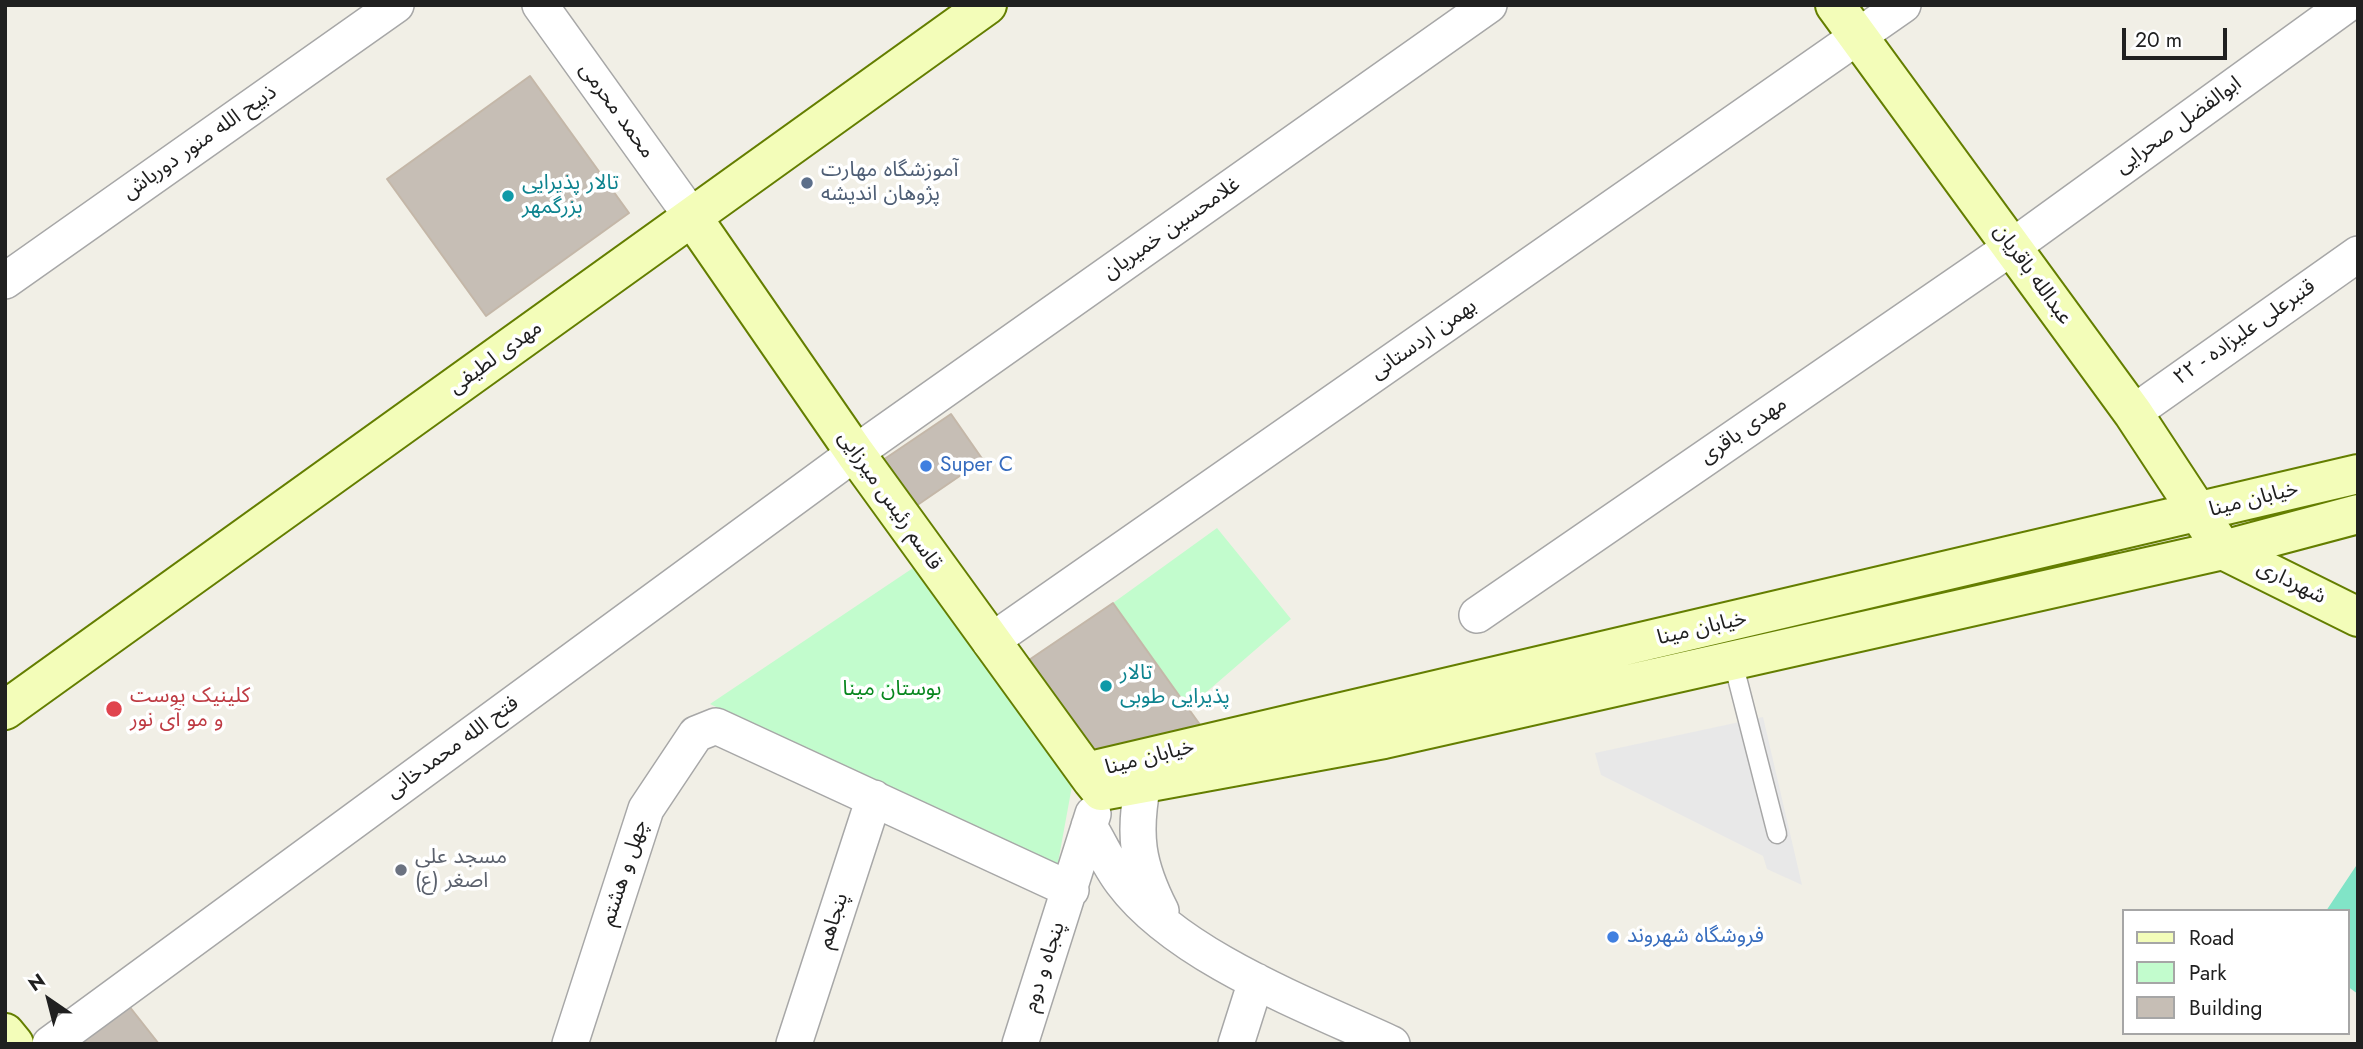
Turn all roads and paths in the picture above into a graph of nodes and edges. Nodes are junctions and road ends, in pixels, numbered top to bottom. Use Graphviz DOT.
graph roads {
  1 [pos="396,5"];
  2 [pos="540,5"];
  3 [pos="987,5"];
  4 [pos="1489,5"];
  5 [pos="1835,5"];
  6 [pos="1903,5"];
  7 [pos="2346,5"];
  8 [pos="1858,37"];
  9 [pos="692,217"];
  10 [pos="2012,247"];
  11 [pos="2358,254"];
  12 [pos="5,281"];
  13 [pos="2133,413"];
  14 [pos="855,453"];
  15 [pos="2358,474"];
  16 [pos="2199,514"];
  17 [pos="2358,514"];
  18 [pos="2224,550"];
  19 [pos="1477,615"];
  20 [pos="2358,617"];
  21 [pos="990,642"];
  22 [pos="1733,662"];
  23 [pos="5,710"];
  24 [pos="1143,783"];
  25 [pos="874,798"];
  26 [pos="1094,799"];
  27 [pos="1777,834"];
  28 [pos="1071,890"];
  29 [pos="1170,930"];
  30 [pos="1256,981"];
  31 [pos="5,1033"];
  32 [pos="14,1044"];
  33 [pos="51,1044"];
  34 [pos="570,1044"];
  35 [pos="794,1044"];
  36 [pos="1020,1044"];
  37 [pos="1236,1044"];
  38 [pos="1392,1044"];
  1 -- 12 [label="street, ذبیح الله منور دورباش"];
  2 -- 9 [label="street, محمد محرمی"];
  3 -- 9 [label="street, مهدی لطیفی"];
  4 -- 14 [label="street, غلامحسین خمیریان"];
  5 -- 8 [label="street, عبدالله باقریان"];
  6 -- 8 [label="street, بهمن اردستانی"];
  7 -- 10 [label="street, ابوالفضل صحرایی"];
  8 -- 10 [label="street, عبدالله باقریان"];
  8 -- 21 [label="street, بهمن اردستانی"];
  9 -- 14 [label="street, قاسم رئیس میرزایی"];
  9 -- 23 [label="street, مهدی لطیفی"];
  10 -- 13 [label="street, عبدالله باقریان"];
  10 -- 19 [label="street, مهدی باقری"];
  11 -- 13 [label="street, قنبرعلی علیزاده - ۲۲"];
  13 -- 16 [label="street, عبدالله باقریان"];
  14 -- 21 [label="street, قاسم رئیس میرزایی"];
  14 -- 33 [label="street, فتح الله محمدخانی"];
  15 -- 16 [label="street, خیابان مینا"];
  16 -- 18 [label="street, عبدالله باقریان"];
  16 -- 26 [label="street, خیابان مینا"];
  17 -- 18 [label="street, خیابان مینا"];
  18 -- 20 [label="street, شهرداری"];
  18 -- 22 [label="street, خیابان مینا"];
  21 -- 26 [label="street, قاسم رئیس میرزایی"];
  22 -- 24 [label="street, خیابان مینا"];
  22 -- 27 [label="lane"];
  24 -- 26 [label="street, خیابان مینا"];
  24 -- 29 [label="street"];
  25 -- 28 [label="street"];
  25 -- 34 [label="street, چهل و هشتم"];
  25 -- 35 [label="street, پنجاهم"];
  26 -- 28 [label="street, پنجاه و دوم"];
  26 -- 29 [label="street"];
  28 -- 36 [label="street, پنجاه و دوم"];
  29 -- 30 [label="street"];
  30 -- 37 [label="street"];
  30 -- 38 [label="street"];
  31 -- 32 [label="street"];
}
